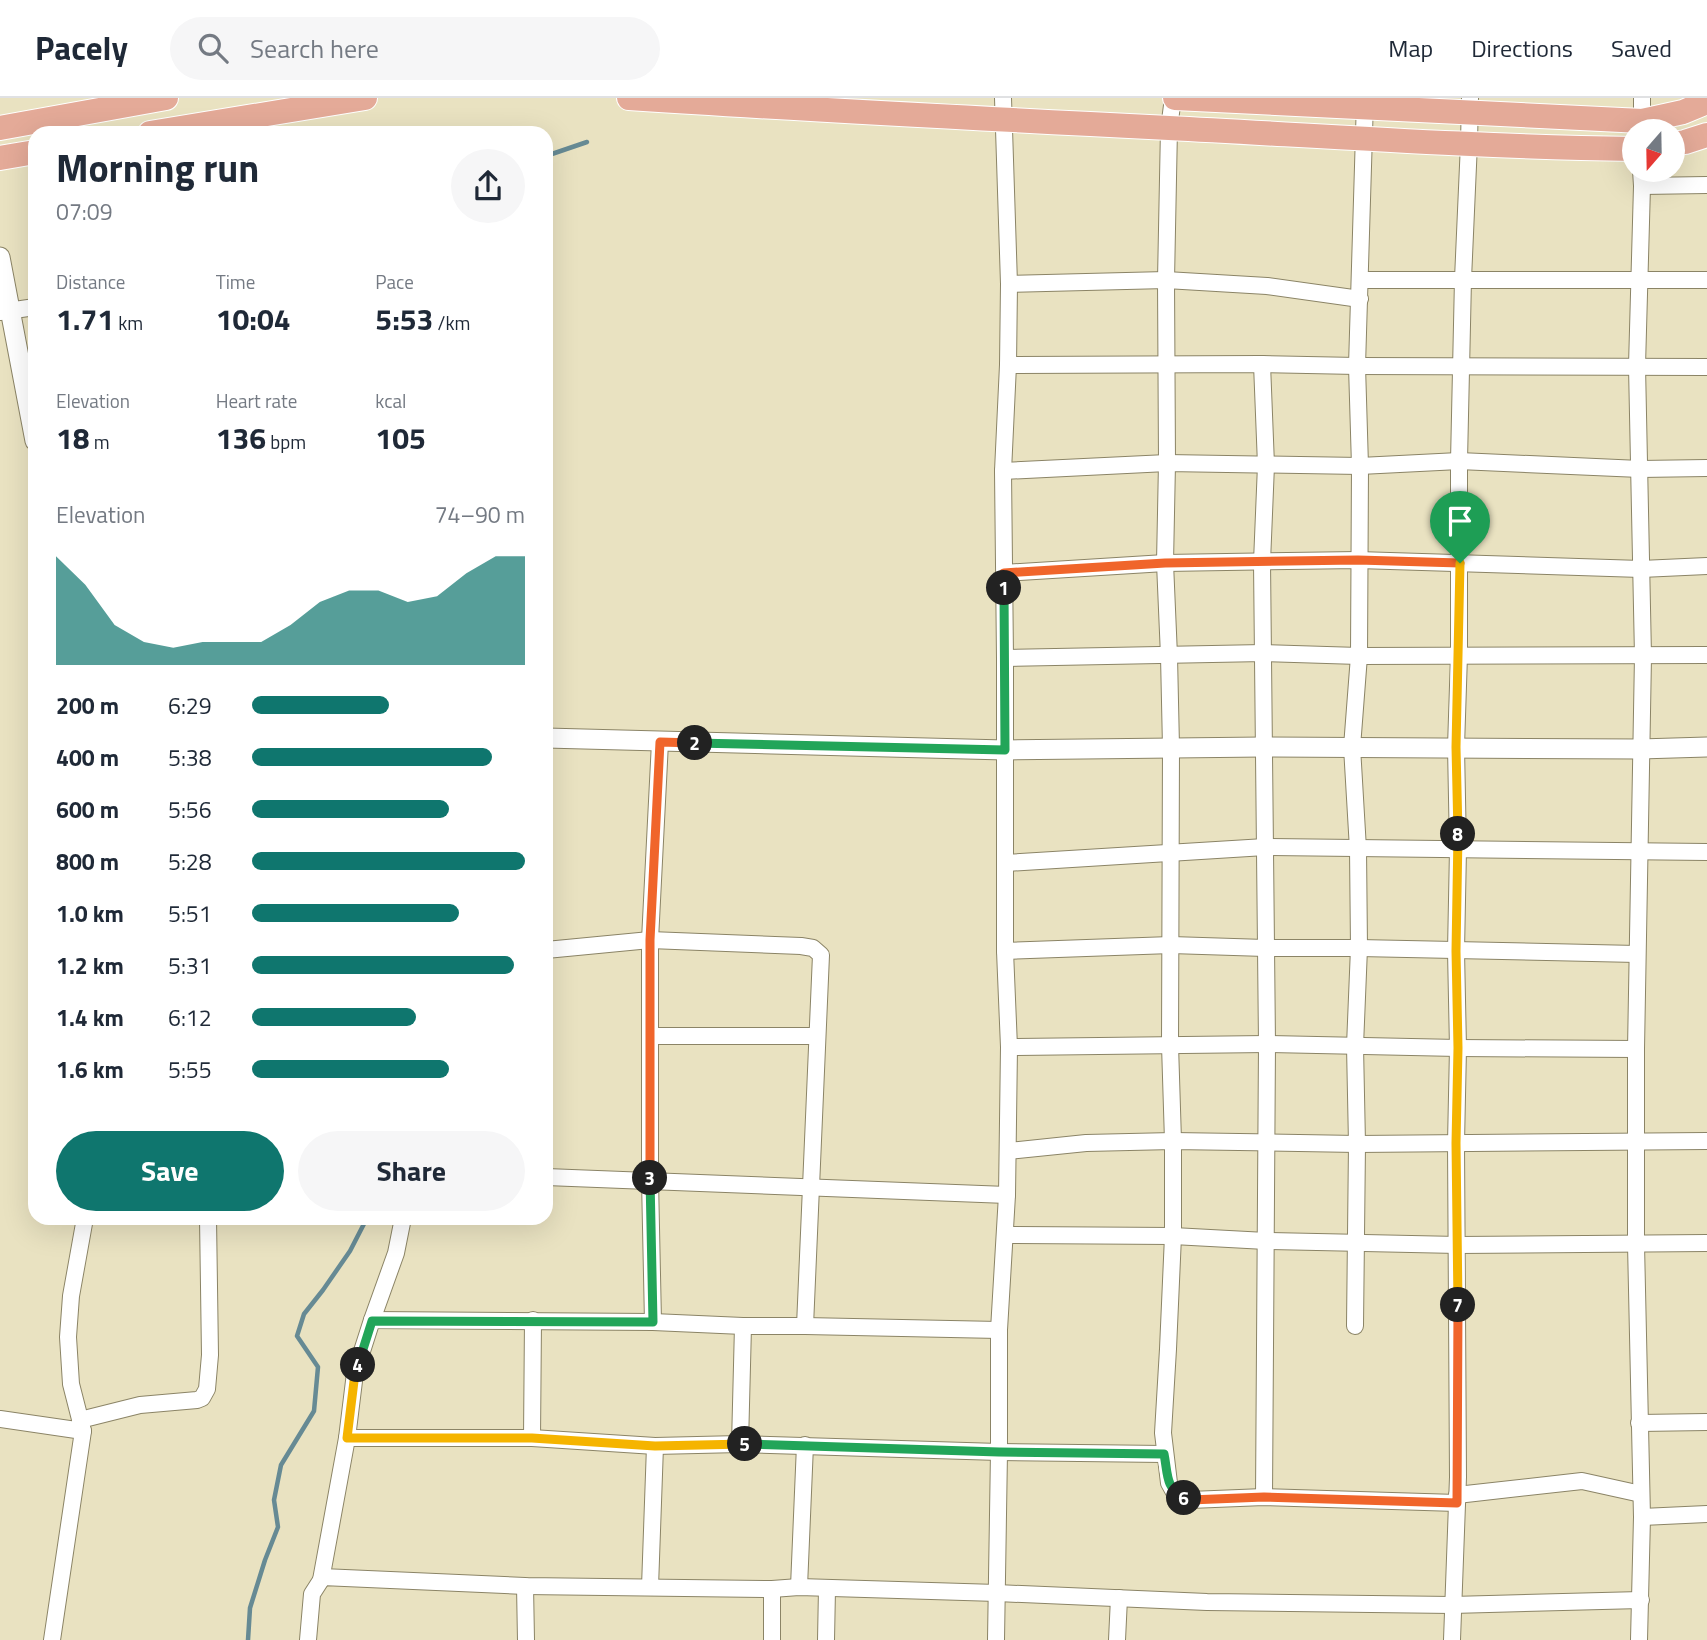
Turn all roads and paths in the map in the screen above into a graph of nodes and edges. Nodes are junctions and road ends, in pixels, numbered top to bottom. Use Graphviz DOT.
graph roads {
  1 [pos="365,98"];
  2 [pos="629,98"];
  3 [pos="1174,98"];
  4 [pos="1265,100"];
  5 [pos="1365,103"];
  6 [pos="1707,103"];
  7 [pos="829,105"];
  8 [pos="1469,106"];
  9 [pos="1003,109"];
  10 [pos="1642,110"];
  11 [pos="165,114"];
  12 [pos="243,125"];
  13 [pos="0,128"];
  14 [pos="1170,128"];
  15 [pos="1707,135"];
  16 [pos="1364,139"];
  17 [pos="1685,142"];
  18 [pos="1469,144"];
  19 [pos="1622,149"];
  20 [pos="28,153"];
  21 [pos="0,158"];
  22 [pos="1641,182"];
  23 [pos="1679,182"];
  24 [pos="1707,185"];
  25 [pos="0,257"];
  26 [pos="1462,279"];
  27 [pos="1166,280"];
  28 [pos="1360,280"];
  29 [pos="1640,280"];
  30 [pos="1707,280"];
  31 [pos="1009,284"];
  32 [pos="1360,299"];
  33 [pos="28,307"];
  34 [pos="5,311"];
  35 [pos="1166,364"];
  36 [pos="1262,364"];
  37 [pos="1007,365"];
  38 [pos="1357,366"];
  39 [pos="1462,366"];
  40 [pos="1637,366"];
  41 [pos="1707,367"];
  42 [pos="28,382"];
  43 [pos="1459,461"];
  44 [pos="1167,463"];
  45 [pos="1266,465"];
  46 [pos="1360,466"];
  47 [pos="1707,468"];
  48 [pos="1640,469"];
  49 [pos="1003,471"];
  50 [pos="1358,560"];
  51 [pos="1262,562"];
  52 [pos="1165,563"];
  53 [pos="1460,563"];
  54 [pos="1707,566"];
  55 [pos="1641,569"];
  56 [pos="1004,573"];
  57 [pos="1264,653"];
  58 [pos="1459,654"];
  59 [pos="1707,655"];
  60 [pos="1170,656"];
  61 [pos="1359,656"];
  62 [pos="1643,656"];
  63 [pos="1005,658"];
  64 [pos="553,738"];
  65 [pos="660,742"];
  66 [pos="1171,747"];
  67 [pos="1263,747"];
  68 [pos="1352,747"];
  69 [pos="1456,747"];
  70 [pos="1707,747"];
  71 [pos="1640,749"];
  72 [pos="1005,750"];
  73 [pos="1265,847"];
  74 [pos="1358,849"];
  75 [pos="1458,849"];
  76 [pos="1639,852"];
  77 [pos="1707,852"];
  78 [pos="1170,854"];
  79 [pos="1006,863"];
  80 [pos="650,940"];
  81 [pos="1171,945"];
  82 [pos="1265,948"];
  83 [pos="1359,948"];
  84 [pos="553,949"];
  85 [pos="1005,951"];
  86 [pos="1456,951"];
  87 [pos="1637,954"];
  88 [pos="651,1036"];
  89 [pos="817,1036"];
  90 [pos="1267,1044"];
  91 [pos="1170,1045"];
  92 [pos="1355,1045"];
  93 [pos="1009,1047"];
  94 [pos="1458,1048"];
  95 [pos="1636,1049"];
  96 [pos="1173,1141"];
  97 [pos="1707,1141"];
  98 [pos="1637,1142"];
  99 [pos="1268,1143"];
  100 [pos="1456,1143"];
  101 [pos="1357,1144"];
  102 [pos="1008,1151"];
  103 [pos="553,1177"];
  104 [pos="650,1180"];
  105 [pos="812,1187"];
  106 [pos="1007,1195"];
  107 [pos="84,1225"];
  108 [pos="208,1225"];
  109 [pos="402,1225"];
  110 [pos="1005,1235"];
  111 [pos="1173,1236"];
  112 [pos="1266,1241"];
  113 [pos="1356,1242"];
  114 [pos="1707,1243"];
  115 [pos="1636,1244"];
  116 [pos="1458,1245"];
  117 [pos="533,1320"];
  118 [pos="372,1321"];
  119 [pos="653,1322"];
  120 [pos="805,1325"];
  121 [pos="743,1326"];
  122 [pos="1356,1326"];
  123 [pos="999,1330"];
  124 [pos="0,1419"];
  125 [pos="1707,1422"];
  126 [pos="1639,1423"];
  127 [pos="81,1426"];
  128 [pos="347,1438"];
  129 [pos="532,1438"];
  130 [pos="740,1444"];
  131 [pos="805,1445"];
  132 [pos="655,1446"];
  133 [pos="999,1452"];
  134 [pos="1164,1454"];
  135 [pos="1641,1494"];
  136 [pos="1264,1497"];
  137 [pos="1457,1499"];
  138 [pos="1707,1514"];
  139 [pos="1642,1517"];
  140 [pos="321,1580"];
  141 [pos="525,1586"];
  142 [pos="650,1587"];
  143 [pos="799,1587"];
  144 [pos="772,1589"];
  145 [pos="827,1589"];
  146 [pos="997,1593"];
  147 [pos="1119,1598"];
  148 [pos="1641,1601"];
  149 [pos="1452,1605"];
  150 [pos="52,1640"];
  151 [pos="307,1640"];
  152 [pos="526,1640"];
  153 [pos="772,1640"];
  154 [pos="826,1640"];
  155 [pos="996,1640"];
  156 [pos="1117,1640"];
  157 [pos="1452,1640"];
  158 [pos="1639,1640"];
  1 -- 12 [label="highway"];
  2 -- 7 [label="highway"];
  3 -- 4 [label="highway"];
  3 -- 14 [label="street"];
  4 -- 5 [label="highway"];
  5 -- 8 [label="highway"];
  5 -- 16 [label="street"];
  6 -- 10 [label="highway"];
  7 -- 9 [label="highway"];
  8 -- 10 [label="highway"];
  8 -- 18 [label="street"];
  9 -- 14 [label="highway"];
  9 -- 31 [label="street"];
  11 -- 12 [label="highway"];
  11 -- 13 [label="highway"];
  14 -- 16 [label="highway"];
  14 -- 27 [label="street"];
  15 -- 17 [label="highway"];
  16 -- 18 [label="highway"];
  16 -- 28 [label="street"];
  18 -- 19 [label="highway"];
  18 -- 26 [label="street"];
  20 -- 21 [label="highway"];
  22 -- 29 [label="street"];
  23 -- 24 [label="street"];
  25 -- 34 [label="street"];
  26 -- 28 [label="street"];
  26 -- 29 [label="street"];
  26 -- 39 [label="street"];
  27 -- 31 [label="street"];
  27 -- 32 [label="street"];
  27 -- 35 [label="street"];
  28 -- 32 [label="street"];
  29 -- 30 [label="street"];
  29 -- 40 [label="street"];
  31 -- 37 [label="street"];
  32 -- 38 [label="street"];
  33 -- 34 [label="street"];
  34 -- 42 [label="street"];
  35 -- 36 [label="street"];
  35 -- 37 [label="street"];
  35 -- 44 [label="street"];
  36 -- 38 [label="street"];
  36 -- 45 [label="street"];
  37 -- 49 [label="street"];
  38 -- 39 [label="street"];
  38 -- 46 [label="street"];
  39 -- 40 [label="street"];
  39 -- 43 [label="street"];
  40 -- 41 [label="street"];
  40 -- 48 [label="street"];
  43 -- 46 [label="street"];
  43 -- 48 [label="street"];
  43 -- 53 [label="street"];
  44 -- 45 [label="street"];
  44 -- 49 [label="street"];
  44 -- 52 [label="street"];
  45 -- 46 [label="street"];
  45 -- 51 [label="street"];
  46 -- 50 [label="street"];
  47 -- 48 [label="street"];
  48 -- 55 [label="street"];
  49 -- 56 [label="street"];
  50 -- 51 [label="street"];
  50 -- 53 [label="street"];
  50 -- 61 [label="street"];
  51 -- 52 [label="street"];
  51 -- 57 [label="street"];
  52 -- 56 [label="street"];
  52 -- 60 [label="street"];
  53 -- 55 [label="street"];
  53 -- 58 [label="street"];
  54 -- 55 [label="street"];
  55 -- 62 [label="street"];
  56 -- 63 [label="street"];
  57 -- 60 [label="street"];
  57 -- 61 [label="street"];
  57 -- 67 [label="street"];
  58 -- 61 [label="street"];
  58 -- 62 [label="street"];
  58 -- 69 [label="street"];
  59 -- 62 [label="street"];
  60 -- 63 [label="street"];
  60 -- 66 [label="street"];
  61 -- 68 [label="street"];
  62 -- 71 [label="street"];
  63 -- 72 [label="street"];
  64 -- 65 [label="street"];
  65 -- 72 [label="street"];
  65 -- 80 [label="street"];
  66 -- 67 [label="street"];
  66 -- 72 [label="street"];
  66 -- 78 [label="street"];
  67 -- 68 [label="street"];
  67 -- 73 [label="street"];
  68 -- 69 [label="street"];
  68 -- 74 [label="street"];
  69 -- 71 [label="street"];
  69 -- 75 [label="street"];
  70 -- 71 [label="street"];
  71 -- 76 [label="street"];
  72 -- 79 [label="street"];
  73 -- 74 [label="street"];
  73 -- 78 [label="street"];
  73 -- 82 [label="street"];
  74 -- 75 [label="street"];
  74 -- 83 [label="street"];
  75 -- 76 [label="street"];
  75 -- 86 [label="street"];
  76 -- 77 [label="street"];
  76 -- 87 [label="street"];
  78 -- 79 [label="street"];
  78 -- 81 [label="street"];
  79 -- 85 [label="street"];
  80 -- 84 [label="street"];
  80 -- 88 [label="street"];
  80 -- 89 [label="street"];
  81 -- 82 [label="street"];
  81 -- 85 [label="street"];
  81 -- 91 [label="street"];
  82 -- 83 [label="street"];
  82 -- 90 [label="street"];
  83 -- 86 [label="street"];
  83 -- 92 [label="street"];
  85 -- 93 [label="street"];
  86 -- 87 [label="street"];
  86 -- 94 [label="street"];
  87 -- 95 [label="street"];
  88 -- 89 [label="street"];
  88 -- 104 [label="street"];
  89 -- 105 [label="street"];
  90 -- 91 [label="street"];
  90 -- 92 [label="street"];
  90 -- 99 [label="street"];
  91 -- 93 [label="street"];
  91 -- 96 [label="street"];
  92 -- 94 [label="street"];
  92 -- 101 [label="street"];
  93 -- 102 [label="street"];
  94 -- 95 [label="street"];
  94 -- 100 [label="street"];
  95 -- 98 [label="street"];
  96 -- 99 [label="street"];
  96 -- 102 [label="street"];
  96 -- 111 [label="street"];
  97 -- 98 [label="street"];
  98 -- 100 [label="street"];
  98 -- 115 [label="street"];
  99 -- 101 [label="street"];
  99 -- 112 [label="street"];
  100 -- 101 [label="street"];
  100 -- 116 [label="street"];
  101 -- 113 [label="street"];
  102 -- 106 [label="street"];
  103 -- 104 [label="street"];
  104 -- 105 [label="street"];
  104 -- 119 [label="street"];
  105 -- 106 [label="street"];
  105 -- 120 [label="street"];
  106 -- 110 [label="street"];
  107 -- 127 [label="street"];
  108 -- 127 [label="street"];
  109 -- 118 [label="street"];
  110 -- 111 [label="street"];
  110 -- 123 [label="street"];
  111 -- 112 [label="street"];
  111 -- 134 [label="street"];
  112 -- 113 [label="street"];
  112 -- 136 [label="street"];
  113 -- 116 [label="street"];
  113 -- 122 [label="street"];
  114 -- 115 [label="street"];
  115 -- 116 [label="street"];
  115 -- 126 [label="street"];
  116 -- 137 [label="street"];
  117 -- 118 [label="street"];
  117 -- 119 [label="street"];
  117 -- 129 [label="street"];
  118 -- 128 [label="street"];
  119 -- 121 [label="street"];
  120 -- 121 [label="street"];
  120 -- 123 [label="street"];
  121 -- 130 [label="street"];
  123 -- 133 [label="street"];
  124 -- 127 [label="street"];
  125 -- 126 [label="street"];
  126 -- 135 [label="street"];
  127 -- 150 [label="street"];
  128 -- 129 [label="street"];
  128 -- 140 [label="street"];
  129 -- 132 [label="street"];
  130 -- 131 [label="street"];
  130 -- 132 [label="street"];
  131 -- 133 [label="street"];
  131 -- 143 [label="street"];
  132 -- 142 [label="street"];
  133 -- 134 [label="street"];
  133 -- 146 [label="street"];
  134 -- 136 [label="street"];
  135 -- 137 [label="street"];
  135 -- 139 [label="street"];
  136 -- 137 [label="street"];
  137 -- 149 [label="street"];
  138 -- 139 [label="street"];
  139 -- 148 [label="street"];
  140 -- 141 [label="street"];
  140 -- 151 [label="street"];
  141 -- 142 [label="street"];
  141 -- 152 [label="street"];
  142 -- 144 [label="street"];
  143 -- 144 [label="street"];
  143 -- 145 [label="street"];
  144 -- 153 [label="street"];
  145 -- 146 [label="street"];
  145 -- 154 [label="street"];
  146 -- 147 [label="street"];
  146 -- 155 [label="street"];
  147 -- 149 [label="street"];
  147 -- 156 [label="street"];
  148 -- 149 [label="street"];
  148 -- 158 [label="street"];
  149 -- 157 [label="street"];
}
